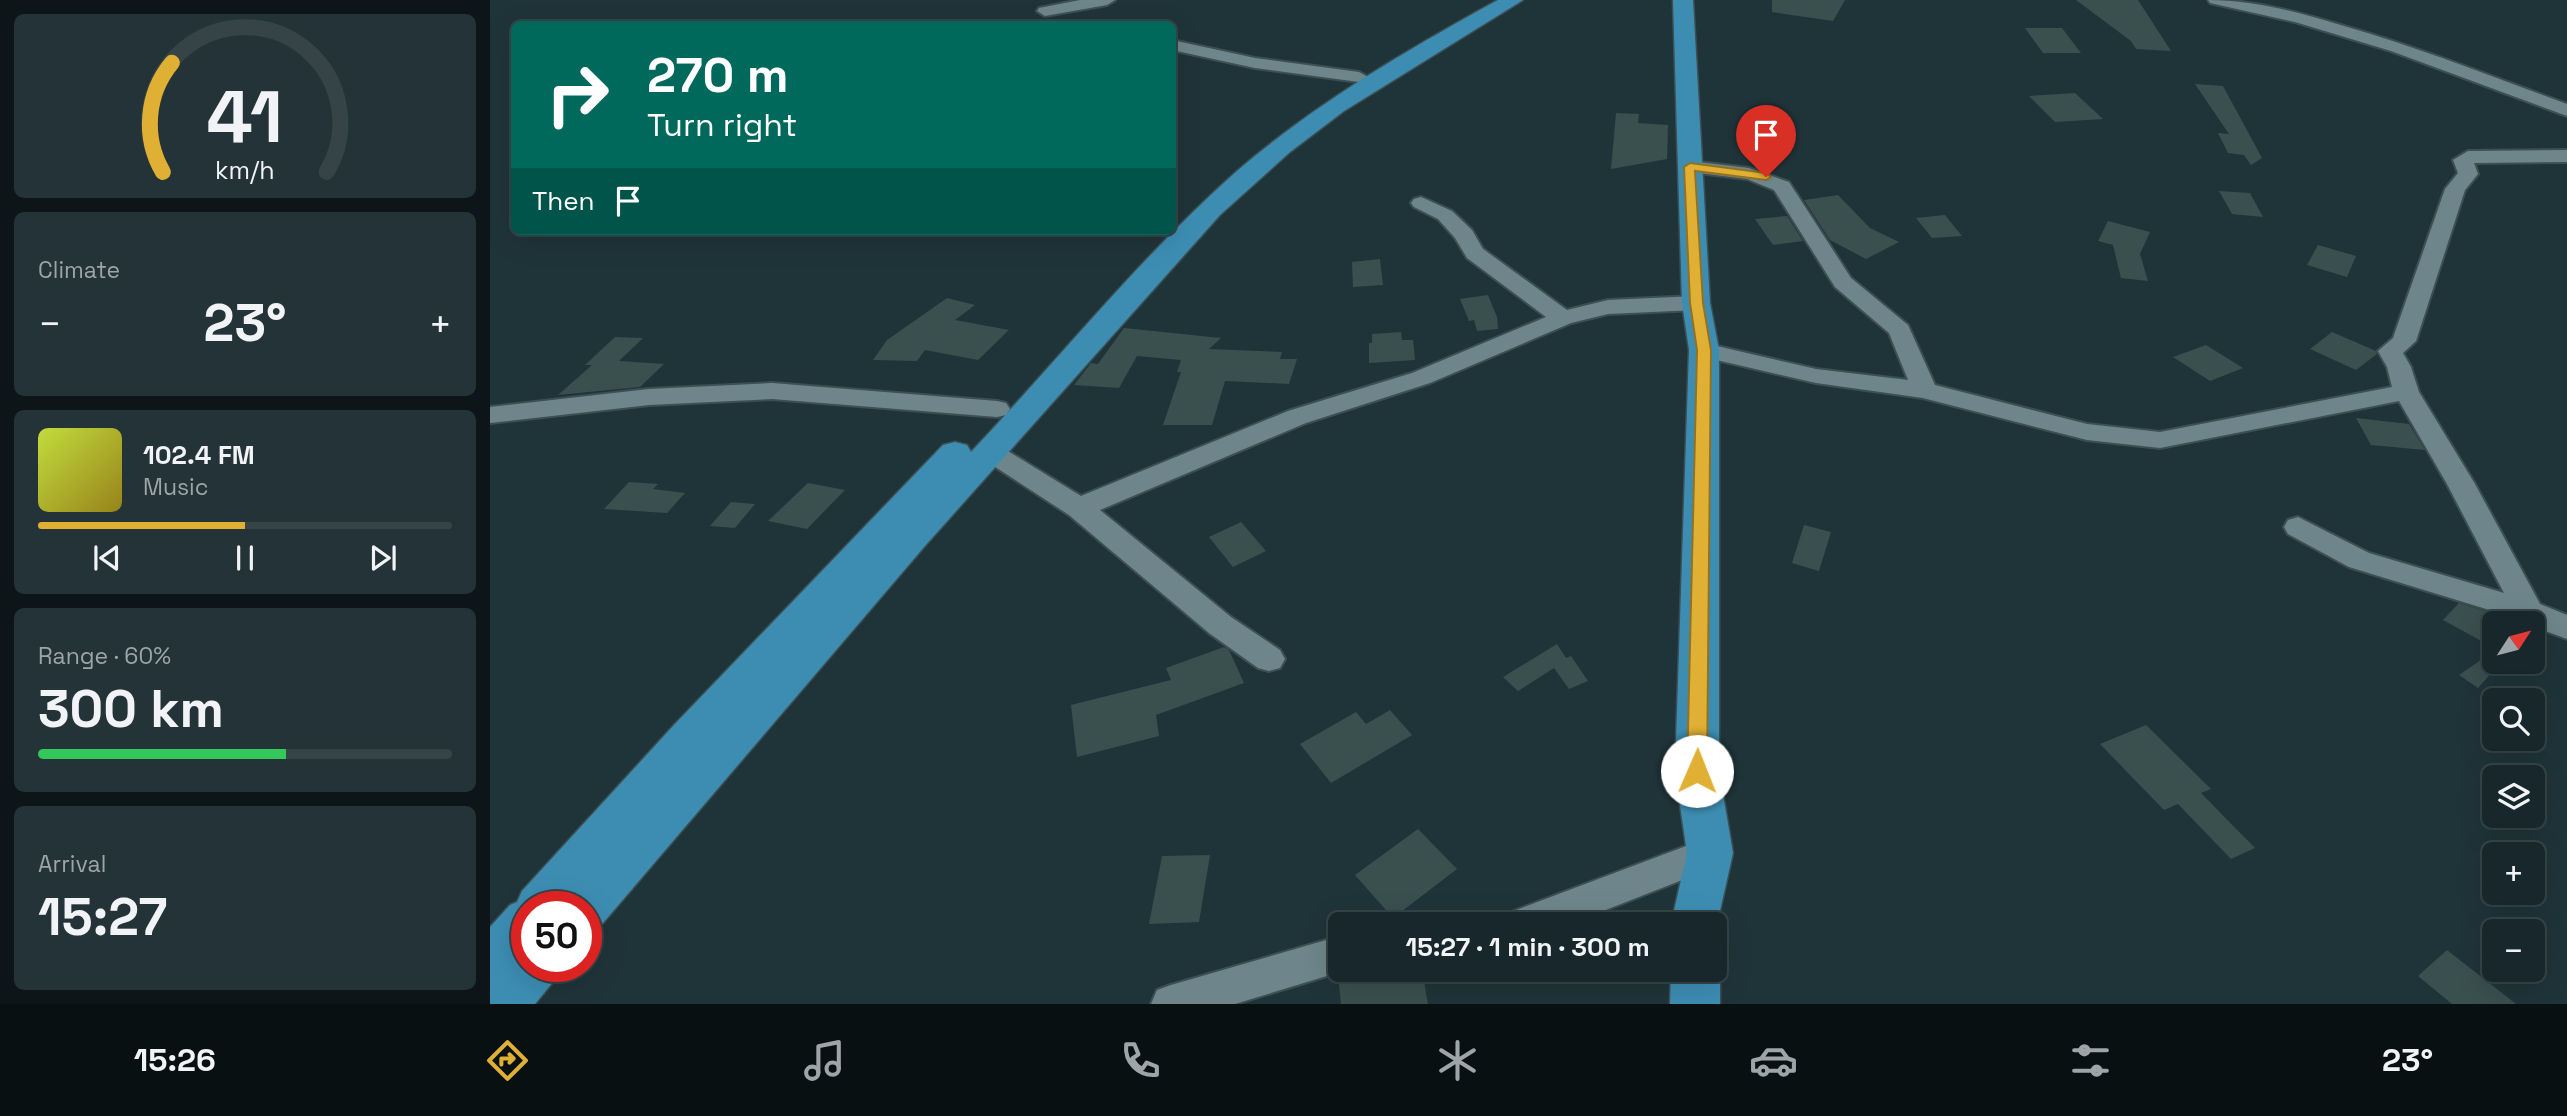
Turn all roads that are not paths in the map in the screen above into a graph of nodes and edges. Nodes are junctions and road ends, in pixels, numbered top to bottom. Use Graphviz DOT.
graph roads {
  1 [pos="1107,0"];
  2 [pos="1492,0"];
  3 [pos="1513,0"];
  4 [pos="1683,0"];
  5 [pos="2216,0"];
  6 [pos="1046,12"];
  7 [pos="1176,47"];
  8 [pos="1359,77"];
  9 [pos="2567,110"];
  10 [pos="2567,156"];
  11 [pos="1690,167"];
  12 [pos="1421,203"];
  13 [pos="1176,218"];
  14 [pos="1159,235"];
  15 [pos="1696,303"];
  16 [pos="1563,318"];
  17 [pos="1704,350"];
  18 [pos="1924,390"];
  19 [pos="2406,392"];
  20 [pos="997,409"];
  21 [pos="490,415"];
  22 [pos="989,451"];
  23 [pos="1080,508"];
  24 [pos="2298,527"];
  25 [pos="2526,611"];
  26 [pos="2528,611"];
  27 [pos="2545,618"];
  28 [pos="2567,627"];
  29 [pos="1269,659"];
  30 [pos="1710,852"];
  31 [pos="552,891"];
  32 [pos="601,891"];
  33 [pos="1556,912"];
  34 [pos="1698,912"];
  35 [pos="511,938"];
  36 [pos="1328,958"];
  37 [pos="490,962"];
  38 [pos="523,982"];
  39 [pos="1695,982"];
  40 [pos="493,1004"];
  41 [pos="1171,1004"];
  42 [pos="1695,1004"];
  1 -- 6 [label="street"];
  2 -- 8 [label="main road"];
  3 -- 22 [label="main road"];
  4 -- 11 [label="main road"];
  5 -- 9 [label="street"];
  7 -- 8 [label="street"];
  8 -- 13 [label="main road"];
  10 -- 19 [label="street"];
  11 -- 15 [label="main road"];
  11 -- 18 [label="street"];
  12 -- 16 [label="street"];
  14 -- 20 [label="main road"];
  15 -- 16 [label="street"];
  15 -- 17 [label="main road"];
  16 -- 23 [label="street"];
  17 -- 18 [label="street"];
  17 -- 30 [label="main road"];
  18 -- 19 [label="street"];
  19 -- 26 [label="street"];
  20 -- 21 [label="street"];
  20 -- 31 [label="main road"];
  22 -- 23 [label="street"];
  22 -- 32 [label="main road"];
  23 -- 29 [label="street"];
  24 -- 25 [label="street"];
  27 -- 28 [label="street"];
  30 -- 33 [label="street"];
  30 -- 34 [label="main road"];
  35 -- 37 [label="main road"];
  36 -- 41 [label="street"];
  38 -- 40 [label="main road"];
  39 -- 42 [label="main road"];
}
